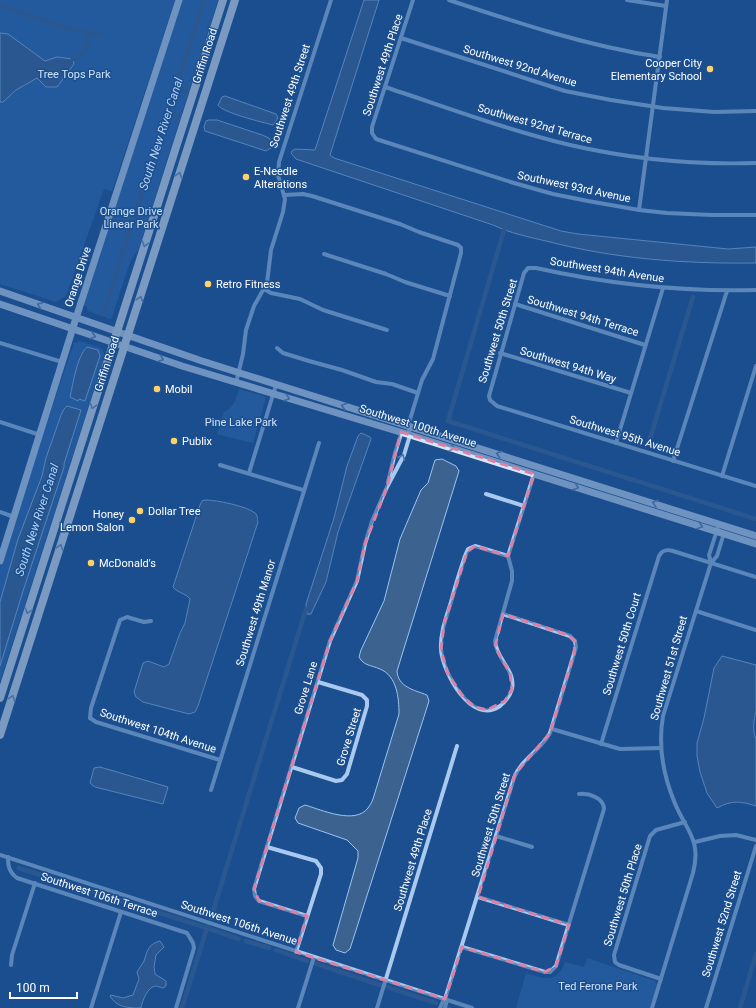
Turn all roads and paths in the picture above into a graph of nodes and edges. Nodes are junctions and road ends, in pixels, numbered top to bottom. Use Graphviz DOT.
graph roads {
  1 [pos="179,0"];
  2 [pos="235,0"];
  3 [pos="331,0"];
  4 [pos="413,0"];
  5 [pos="449,0"];
  6 [pos="627,0"];
  7 [pos="667,0"];
  8 [pos="222,1"];
  9 [pos="666,6"];
  10 [pos="401,38"];
  11 [pos="660,57"];
  12 [pos="212,72"];
  13 [pos="197,80"];
  14 [pos="385,87"];
  15 [pos="652,107"];
  16 [pos="756,111"];
  17 [pos="372,135"];
  18 [pos="184,158"];
  19 [pos="646,158"];
  20 [pos="756,163"];
  21 [pos="284,195"];
  22 [pos="639,210"];
  23 [pos="756,215"];
  24 [pos="466,244"];
  25 [pos="461,248"];
  26 [pos="324,254"];
  27 [pos="528,268"];
  28 [pos="663,288"];
  29 [pos="264,289"];
  30 [pos="756,290"];
  31 [pos="0,291"];
  32 [pos="727,291"];
  33 [pos="450,296"];
  34 [pos="0,304"];
  35 [pos="515,304"];
  36 [pos="76,318"];
  37 [pos="73,329"];
  38 [pos="387,330"];
  39 [pos="117,332"];
  40 [pos="128,336"];
  41 [pos="113,342"];
  42 [pos="0,343"];
  43 [pos="646,345"];
  44 [pos="124,346"];
  45 [pos="277,348"];
  46 [pos="500,353"];
  47 [pos="62,362"];
  48 [pos="756,366"];
  49 [pos="239,373"];
  50 [pos="236,383"];
  51 [pos="276,385"];
  52 [pos="418,392"];
  53 [pos="631,393"];
  54 [pos="274,394"];
  55 [pos="490,400"];
  56 [pos="0,422"];
  57 [pos="408,426"];
  58 [pos="401,432"];
  59 [pos="40,435"];
  60 [pos="410,435"];
  61 [pos="319,443"];
  62 [pos="616,443"];
  63 [pos="673,461"];
  64 [pos="220,465"];
  65 [pos="536,466"];
  66 [pos="249,473"];
  67 [pos="534,474"];
  68 [pos="722,476"];
  69 [pos="756,486"];
  70 [pos="387,487"];
  71 [pos="303,490"];
  72 [pos="486,494"];
  73 [pos="524,506"];
  74 [pos="0,512"];
  75 [pos="14,517"];
  76 [pos="719,524"];
  77 [pos="726,526"];
  78 [pos="716,531"];
  79 [pos="724,534"];
  80 [pos="756,536"];
  81 [pos="756,544"];
  82 [pos="48,547"];
  83 [pos="508,556"];
  84 [pos="0,561"];
  85 [pos="711,563"];
  86 [pos="52,572"];
  87 [pos="756,577"];
  88 [pos="34,590"];
  89 [pos="40,608"];
  90 [pos="696,611"];
  91 [pos="503,614"];
  92 [pos="151,621"];
  93 [pos="756,630"];
  94 [pos="318,682"];
  95 [pos="0,698"];
  96 [pos="552,729"];
  97 [pos="0,735"];
  98 [pos="601,744"];
  99 [pos="457,746"];
  100 [pos="661,748"];
  101 [pos="220,760"];
  102 [pos="292,767"];
  103 [pos="211,790"];
  104 [pos="579,794"];
  105 [pos="685,822"];
  106 [pos="496,836"];
  107 [pos="756,840"];
  108 [pos="695,842"];
  109 [pos="756,846"];
  110 [pos="268,847"];
  111 [pos="532,847"];
  112 [pos="0,855"];
  113 [pos="8,857"];
  114 [pos="35,884"];
  115 [pos="478,897"];
  116 [pos="121,912"];
  117 [pos="307,916"];
  118 [pos="569,925"];
  119 [pos="462,947"];
  120 [pos="296,952"];
  121 [pos="314,957"];
  122 [pos="10,965"];
  123 [pos="661,979"];
  124 [pos="385,980"];
  125 [pos="445,999"];
  126 [pos="91,1008"];
  127 [pos="176,1008"];
  128 [pos="298,1008"];
  129 [pos="377,1008"];
  130 [pos="440,1008"];
  131 [pos="445,1008"];
  132 [pos="472,1008"];
  133 [pos="652,1008"];
  134 [pos="706,1008"];
  1 -- 36 [label="main road, Orange Drive"];
  2 -- 12 [label="main road, Griffin Road"];
  3 -- 21 [label="street, Southwest 49th Street"];
  4 -- 10 [label="street, Southwest 49th Place"];
  5 -- 11 [label="street"];
  6 -- 9 [label="street"];
  7 -- 9 [label="street"];
  8 -- 12 [label="main road"];
  8 -- 13 [label="main road, Griffin Road"];
  9 -- 11 [label="street"];
  10 -- 14 [label="street, Southwest 49th Place"];
  10 -- 15 [label="street, Southwest 92nd Avenue"];
  11 -- 15 [label="street"];
  12 -- 18 [label="main road, Griffin Road"];
  13 -- 18 [label="main road"];
  13 -- 39 [label="main road, Griffin Road, one-way"];
  14 -- 17 [label="street, Southwest 49th Place"];
  14 -- 19 [label="street, Southwest 92nd Terrace"];
  15 -- 16 [label="street, Southwest 92nd Avenue"];
  15 -- 19 [label="street"];
  17 -- 22 [label="street, Southwest 93rd Avenue"];
  40 -- 18 [label="main road, Griffin Road, one-way"];
  19 -- 20 [label="street, Southwest 92nd Terrace"];
  19 -- 22 [label="street"];
  21 -- 25 [label="street"];
  21 -- 29 [label="street, Southwest 49th Street"];
  22 -- 23 [label="street, Southwest 93rd Avenue"];
  24 -- 25 [label="street"];
  25 -- 33 [label="street"];
  26 -- 33 [label="street"];
  27 -- 28 [label="street, Southwest 94th Avenue"];
  27 -- 35 [label="street, Southwest 50th Street"];
  28 -- 32 [label="street, Southwest 94th Avenue"];
  28 -- 43 [label="street"];
  29 -- 38 [label="street"];
  29 -- 49 [label="street, Southwest 49th Street"];
  30 -- 32 [label="street, Southwest 94th Avenue"];
  36 -- 31 [label="main road, Southwest 100th Avenue, one-way"];
  32 -- 63 [label="street"];
  33 -- 52 [label="street"];
  34 -- 37 [label="main road, Southwest 100th Avenue"];
  35 -- 43 [label="street, Southwest 94th Terrace"];
  35 -- 46 [label="street, Southwest 50th Street"];
  36 -- 37 [label="main road, Orange Drive"];
  36 -- 39 [label="main road, Southwest 100th Avenue"];
  37 -- 41 [label="main road, Southwest 100th Avenue, one-way"];
  37 -- 47 [label="main road, Orange Drive"];
  39 -- 40 [label="main road, Southwest 100th Avenue"];
  39 -- 41 [label="main road, Griffin Road"];
  40 -- 44 [label="main road, Griffin Road"];
  40 -- 49 [label="main road, Southwest 100th Avenue"];
  41 -- 44 [label="main road, Southwest 100th Avenue"];
  41 -- 82 [label="main road, Griffin Road, one-way"];
  42 -- 47 [label="street"];
  43 -- 53 [label="street"];
  44 -- 50 [label="main road, Southwest 100th Avenue, one-way"];
  86 -- 44 [label="main road, Griffin Road, one-way"];
  45 -- 52 [label="street"];
  46 -- 53 [label="street, Southwest 94th Way"];
  46 -- 55 [label="street, Southwest 50th Street"];
  47 -- 59 [label="main road, Orange Drive"];
  48 -- 68 [label="street"];
  49 -- 50 [label="street, Southwest 49th Street"];
  49 -- 51 [label="main road, Southwest 100th Avenue"];
  50 -- 54 [label="main road, Southwest 100th Avenue"];
  51 -- 54 [label="street"];
  57 -- 51 [label="main road, Southwest 100th Avenue, one-way"];
  52 -- 57 [label="street"];
  53 -- 62 [label="street"];
  54 -- 58 [label="main road, Southwest 100th Avenue, one-way"];
  54 -- 66 [label="street"];
  55 -- 62 [label="street, Southwest 95th Avenue"];
  56 -- 59 [label="street"];
  57 -- 58 [label="street"];
  57 -- 60 [label="street, Grove Lane"];
  65 -- 57 [label="main road, Southwest 100th Avenue, one-way"];
  58 -- 60 [label="main road, Southwest 100th Avenue"];
  58 -- 70 [label="street, Grove Lane"];
  59 -- 75 [label="main road, Orange Drive"];
  60 -- 67 [label="main road, Southwest 100th Avenue, one-way"];
  70 -- 60 [label="street, Grove Lane, one-way"];
  61 -- 71 [label="street, Southwest 49th Manor"];
  62 -- 63 [label="street, Southwest 95th Avenue"];
  63 -- 68 [label="street, Southwest 95th Avenue"];
  64 -- 66 [label="street"];
  65 -- 67 [label="street"];
  76 -- 65 [label="main road, Southwest 100th Avenue, one-way"];
  66 -- 71 [label="street"];
  67 -- 73 [label="street"];
  67 -- 78 [label="main road, Southwest 100th Avenue, one-way"];
  68 -- 69 [label="street, Southwest 95th Avenue"];
  70 -- 94 [label="street, Grove Lane"];
  71 -- 101 [label="street, Southwest 49th Manor"];
  72 -- 73 [label="street"];
  73 -- 83 [label="street"];
  74 -- 75 [label="street"];
  75 -- 84 [label="main road, Orange Drive"];
  76 -- 77 [label="main road, Southwest 100th Avenue"];
  76 -- 78 [label="street, Southwest 51st Street"];
  77 -- 79 [label="street, Southwest 51st Street"];
  77 -- 80 [label="main road, Southwest 100th Avenue"];
  78 -- 79 [label="main road, Southwest 100th Avenue"];
  78 -- 85 [label="street, Southwest 51st Street"];
  79 -- 81 [label="main road, Southwest 100th Avenue"];
  79 -- 85 [label="street, Southwest 51st Street"];
  82 -- 86 [label="main road"];
  82 -- 88 [label="main road, Griffin Road"];
  83 -- 91 [label="street"];
  83 -- 91 [label="street"];
  85 -- 87 [label="street"];
  85 -- 90 [label="street, Southwest 51st Street"];
  85 -- 98 [label="street, Southwest 50th Court"];
  86 -- 89 [label="main road, Griffin Road"];
  88 -- 89 [label="main road"];
  88 -- 95 [label="main road, Griffin Road, one-way"];
  97 -- 89 [label="main road, Griffin Road, one-way"];
  90 -- 93 [label="street"];
  90 -- 100 [label="street, Southwest 51st Street"];
  91 -- 96 [label="street, Southwest 50th Street"];
  92 -- 101 [label="street, Southwest 104th Avenue"];
  94 -- 102 [label="street, Grove Lane"];
  94 -- 102 [label="street, Grove Street"];
  96 -- 98 [label="street"];
  96 -- 106 [label="street, Southwest 50th Street"];
  98 -- 100 [label="street"];
  99 -- 124 [label="street, Southwest 49th Place"];
  100 -- 105 [label="street, Southwest 51st Street"];
  101 -- 103 [label="street, Southwest 49th Manor"];
  102 -- 110 [label="street, Grove Lane"];
  104 -- 118 [label="street"];
  105 -- 108 [label="street, Southwest 51st Street"];
  105 -- 123 [label="street, Southwest 50th Place"];
  106 -- 111 [label="street"];
  106 -- 115 [label="street, Southwest 50th Street"];
  107 -- 108 [label="street"];
  108 -- 123 [label="street, Southwest 51st Street"];
  109 -- 134 [label="street, Southwest 52nd Street"];
  110 -- 117 [label="street"];
  110 -- 117 [label="street, Grove Lane"];
  112 -- 113 [label="street, Southwest 106th Avenue"];
  113 -- 114 [label="street, Southwest 106th Terrace"];
  113 -- 120 [label="street, Southwest 106th Avenue"];
  114 -- 116 [label="street, Southwest 106th Terrace"];
  114 -- 122 [label="street"];
  115 -- 118 [label="street"];
  115 -- 119 [label="street, Southwest 50th Street"];
  116 -- 126 [label="street"];
  116 -- 127 [label="street, Southwest 106th Terrace"];
  117 -- 120 [label="street"];
  118 -- 119 [label="street"];
  119 -- 125 [label="street, Southwest 50th Street"];
  120 -- 121 [label="street, Southwest 106th Avenue"];
  121 -- 124 [label="street, Southwest 106th Avenue"];
  121 -- 128 [label="street"];
  123 -- 133 [label="street, Southwest 51st Street"];
  124 -- 125 [label="street, Southwest 106th Avenue"];
  124 -- 129 [label="street, Southwest 49th Place"];
  125 -- 130 [label="street, Southwest 50th Street"];
  125 -- 131 [label="street, Southwest 50th Street"];
  125 -- 132 [label="street, Southwest 106th Avenue"];
}
